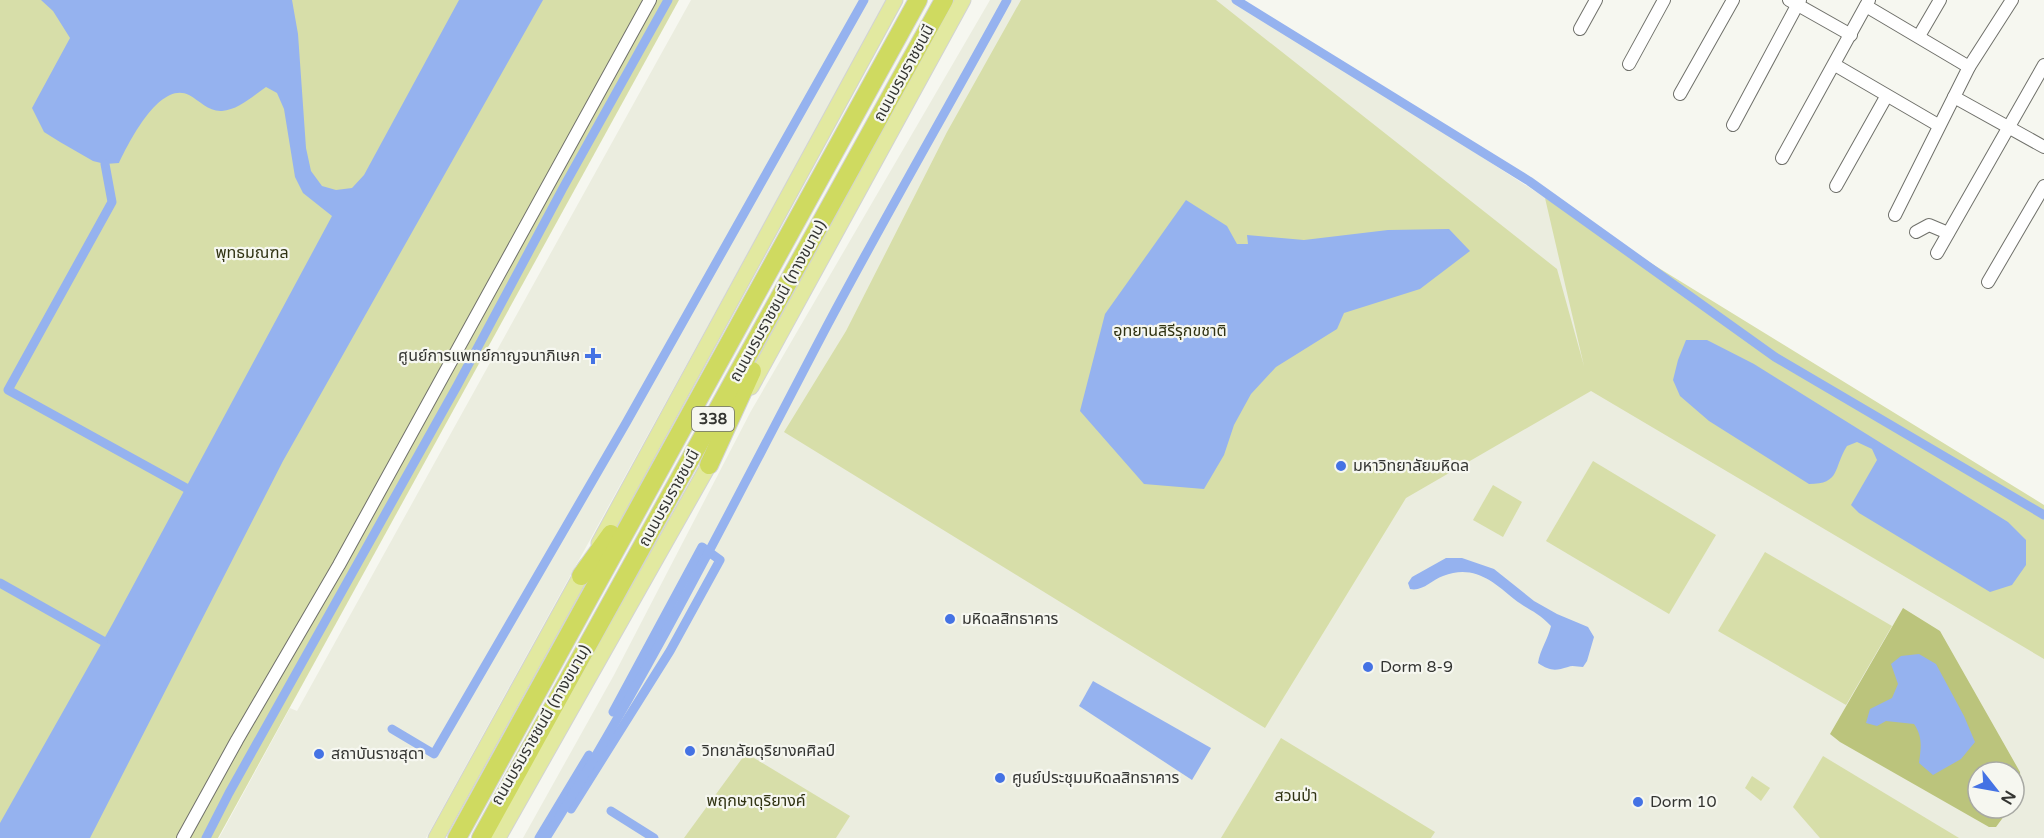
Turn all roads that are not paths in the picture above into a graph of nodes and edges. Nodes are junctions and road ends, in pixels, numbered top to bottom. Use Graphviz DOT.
graph roads {
  1 [pos="650,0"];
  2 [pos="895,0"];
  3 [pos="918,0"];
  4 [pos="944,0"];
  5 [pos="963,0"];
  6 [pos="1596,0"];
  7 [pos="1664,0"];
  8 [pos="1733,0"];
  9 [pos="1940,0"];
  10 [pos="2012,0"];
  11 [pos="1796,2"];
  12 [pos="1867,3"];
  13 [pos="1580,29"];
  14 [pos="1851,35"];
  15 [pos="1919,36"];
  16 [pos="1629,64"];
  17 [pos="2044,64"];
  18 [pos="1835,65"];
  19 [pos="1969,67"];
  20 [pos="1680,94"];
  21 [pos="1886,97"];
  22 [pos="1954,97"];
  23 [pos="1733,125"];
  24 [pos="1938,125"];
  25 [pos="2007,126"];
  26 [pos="2044,147"];
  27 [pos="1782,158"];
  28 [pos="1836,186"];
  29 [pos="2044,186"];
  30 [pos="1895,215"];
  31 [pos="1916,232"];
  32 [pos="1948,233"];
  33 [pos="810,244"];
  34 [pos="1937,253"];
  35 [pos="1988,282"];
  36 [pos="683,426"];
  37 [pos="709,465"];
  38 [pos="581,576"];
  39 [pos="183,838"];
  40 [pos="436,838"];
  41 [pos="457,838"];
  42 [pos="481,838"];
  43 [pos="498,838"];
  1 -- 39 [label="street"];
  2 -- 38 [label="main road, 338"];
  3 -- 36 [label="highway, ถนนบรมราชชนนี / 338"];
  4 -- 33 [label="highway, ถนนบรมราชชนนี / 338"];
  5 -- 37 [label="main road, ถนนบรมราชชนนี (ทางขนาน) / 338"];
  6 -- 13 [label="street"];
  7 -- 16 [label="street"];
  8 -- 20 [label="street"];
  9 -- 15 [label="street"];
  10 -- 19 [label="street"];
  11 -- 14 [label="street"];
  11 -- 23 [label="street"];
  12 -- 14 [label="street"];
  12 -- 15 [label="street"];
  14 -- 18 [label="street"];
  15 -- 19 [label="street"];
  17 -- 25 [label="street"];
  18 -- 21 [label="street"];
  18 -- 27 [label="street"];
  19 -- 22 [label="street"];
  21 -- 24 [label="street"];
  21 -- 28 [label="street"];
  22 -- 24 [label="street"];
  22 -- 25 [label="street"];
  24 -- 30 [label="street"];
  25 -- 26 [label="street"];
  25 -- 32 [label="street"];
  29 -- 35 [label="street"];
  31 -- 32 [label="street"];
  32 -- 34 [label="street"];
  33 -- 37 [label="highway"];
  33 -- 42 [label="highway, ถนนบรมราชชนนี / 338"];
  36 -- 38 [label="highway"];
  36 -- 41 [label="highway, ถนนบรมราชชนนี / 338"];
  37 -- 43 [label="main road, ถนนบรมราชชนนี (ทางขนาน) / 338"];
  38 -- 40 [label="main road, 338"];
}
